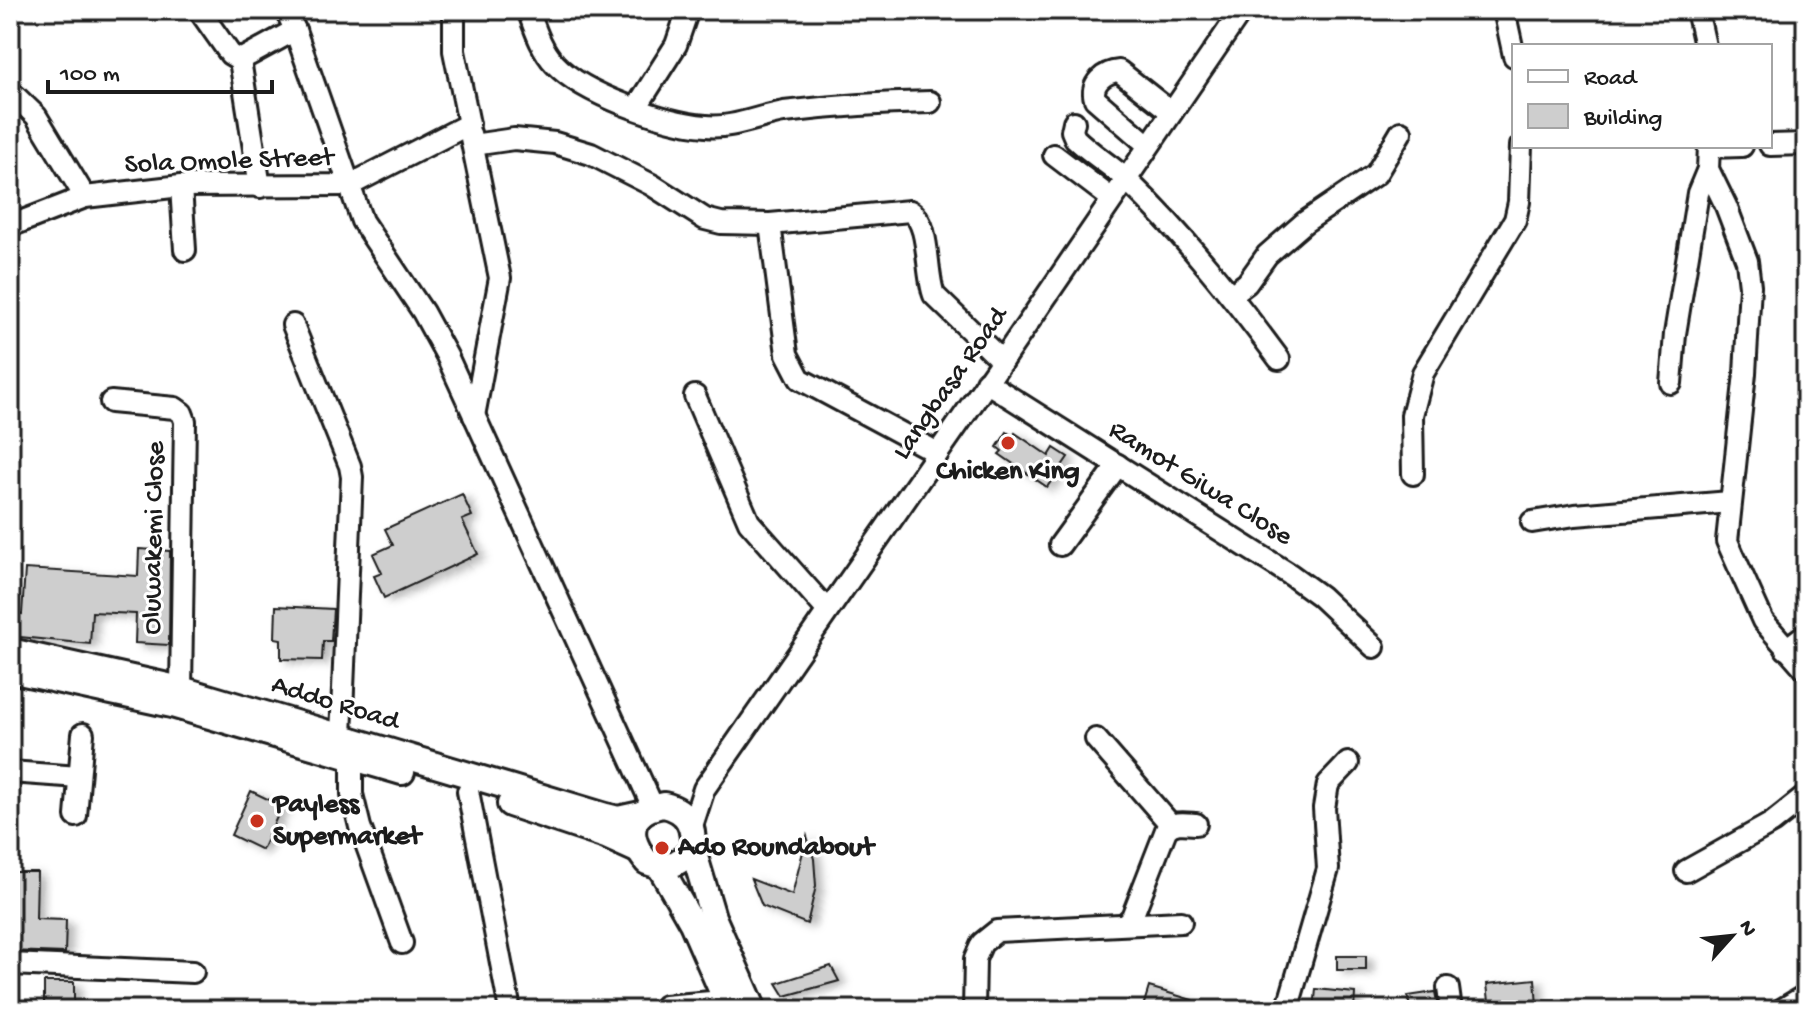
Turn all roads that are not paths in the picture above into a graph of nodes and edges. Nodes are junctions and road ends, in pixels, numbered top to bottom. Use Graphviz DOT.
graph roads {
  1 [pos="199,10"];
  2 [pos="286,10"];
  3 [pos="454,10"];
  4 [pos="528,10"];
  5 [pos="688,10"];
  6 [pos="1242,10"];
  7 [pos="1504,10"];
  8 [pos="1697,10"];
  9 [pos="295,30"];
  10 [pos="1705,44"];
  11 [pos="1512,47"];
  12 [pos="240,60"];
  13 [pos="10,91"];
  14 [pos="930,102"];
  15 [pos="636,108"];
  16 [pos="1171,112"];
  17 [pos="1074,122"];
  18 [pos="469,124"];
  19 [pos="1401,132"];
  20 [pos="1806,144"];
  21 [pos="473,145"];
  22 [pos="1148,145"];
  23 [pos="1772,145"];
  24 [pos="1521,148"];
  25 [pos="1709,148"];
  26 [pos="1054,155"];
  27 [pos="1708,169"];
  28 [pos="1125,179"];
  29 [pos="350,185"];
  30 [pos="181,186"];
  31 [pos="260,187"];
  32 [pos="85,197"];
  33 [pos="1112,199"];
  34 [pos="770,224"];
  35 [pos="10,226"];
  36 [pos="185,250"];
  37 [pos="1231,295"];
  38 [pos="293,325"];
  39 [pos="1279,359"];
  40 [pos="1002,361"];
  41 [pos="986,382"];
  42 [pos="1671,383"];
  43 [pos="695,396"];
  44 [pos="111,402"];
  45 [pos="474,416"];
  46 [pos="938,453"];
  47 [pos="1118,465"];
  48 [pos="1413,474"];
  49 [pos="1730,502"];
  50 [pos="1532,522"];
  51 [pos="1060,545"];
  52 [pos="827,610"];
  53 [pos="1806,634"];
  54 [pos="1374,647"];
  55 [pos="1786,649"];
  56 [pos="10,651"];
  57 [pos="10,670"];
  58 [pos="1806,670"];
  59 [pos="181,689"];
  60 [pos="83,734"];
  61 [pos="341,736"];
  62 [pos="1096,739"];
  63 [pos="352,757"];
  64 [pos="1348,763"];
  65 [pos="10,772"];
  66 [pos="79,777"];
  67 [pos="704,789"];
  68 [pos="468,791"];
  69 [pos="1806,796"];
  70 [pos="656,810"];
  71 [pos="76,816"];
  72 [pos="1196,824"];
  73 [pos="1171,825"];
  74 [pos="693,838"];
  75 [pos="637,850"];
  76 [pos="660,867"];
  77 [pos="1686,871"];
  78 [pos="1127,922"];
  79 [pos="1181,922"];
  80 [pos="402,943"];
  81 [pos="10,964"];
  82 [pos="193,972"];
  83 [pos="1448,988"];
  84 [pos="1806,995"];
  85 [pos="727,1004"];
  86 [pos="665,1006"];
  87 [pos="510,1010"];
  88 [pos="754,1010"];
  89 [pos="974,1010"];
  90 [pos="1287,1010"];
  91 [pos="1451,1010"];
  92 [pos="1781,1010"];
  1 -- 12 [label="street"];
  2 -- 9 [label="street"];
  3 -- 18 [label="street"];
  4 -- 15 [label="street"];
  5 -- 15 [label="street"];
  6 -- 16 [label="street, Langbasa Road"];
  7 -- 11 [label="street"];
  8 -- 10 [label="street"];
  9 -- 12 [label="street"];
  9 -- 29 [label="street"];
  12 -- 31 [label="street"];
  13 -- 32 [label="street"];
  14 -- 15 [label="street"];
  16 -- 22 [label="street, Langbasa Road"];
  16 -- 22 [label="street"];
  17 -- 28 [label="street"];
  18 -- 21 [label="street"];
  18 -- 29 [label="street, Sola Omole Street"];
  19 -- 37 [label="street"];
  20 -- 23 [label="street"];
  21 -- 34 [label="street"];
  21 -- 45 [label="street"];
  22 -- 28 [label="street, Langbasa Road"];
  24 -- 48 [label="street"];
  25 -- 27 [label="street"];
  26 -- 33 [label="street"];
  27 -- 42 [label="street"];
  27 -- 49 [label="street"];
  28 -- 33 [label="street, Langbasa Road"];
  28 -- 37 [label="street"];
  29 -- 31 [label="street, Sola Omole Street"];
  29 -- 45 [label="street"];
  30 -- 31 [label="street, Sola Omole Street"];
  30 -- 32 [label="street, Sola Omole Street"];
  30 -- 36 [label="street"];
  32 -- 35 [label="street, Sola Omole Street"];
  33 -- 40 [label="street, Langbasa Road"];
  34 -- 40 [label="street"];
  34 -- 46 [label="street"];
  37 -- 39 [label="street"];
  38 -- 61 [label="street"];
  40 -- 41 [label="street, Langbasa Road"];
  41 -- 46 [label="street, Langbasa Road"];
  41 -- 47 [label="street, Ramot Giwa Close"];
  43 -- 52 [label="street"];
  44 -- 59 [label="street, Oluwakemi Close"];
  45 -- 70 [label="street"];
  46 -- 52 [label="street, Langbasa Road"];
  47 -- 51 [label="street"];
  47 -- 54 [label="street, Ramot Giwa Close"];
  49 -- 50 [label="street"];
  49 -- 55 [label="street"];
  52 -- 67 [label="street, Langbasa Road"];
  53 -- 55 [label="street"];
  55 -- 58 [label="street"];
  56 -- 59 [label="main road, Addo Road"];
  57 -- 63 [label="main road, Addo Road"];
  59 -- 61 [label="main road, Addo Road"];
  60 -- 66 [label="street"];
  61 -- 70 [label="main road, Addo Road"];
  62 -- 73 [label="street"];
  63 -- 68 [label="main road, Addo Road"];
  63 -- 80 [label="street"];
  64 -- 90 [label="street"];
  65 -- 66 [label="street"];
  66 -- 71 [label="street"];
  67 -- 70 [label="street"];
  67 -- 74 [label="street"];
  68 -- 75 [label="main road, Addo Road"];
  68 -- 87 [label="street"];
  69 -- 77 [label="street"];
  70 -- 74 [label="main road"];
  70 -- 75 [label="main road"];
  72 -- 73 [label="street"];
  73 -- 78 [label="street"];
  74 -- 76 [label="main road"];
  74 -- 88 [label="main road"];
  75 -- 76 [label="main road"];
  76 -- 85 [label="main road"];
  78 -- 79 [label="street"];
  78 -- 89 [label="street"];
  81 -- 82 [label="street"];
  83 -- 91 [label="street"];
  84 -- 92 [label="street"];
  85 -- 86 [label="street"];
}
